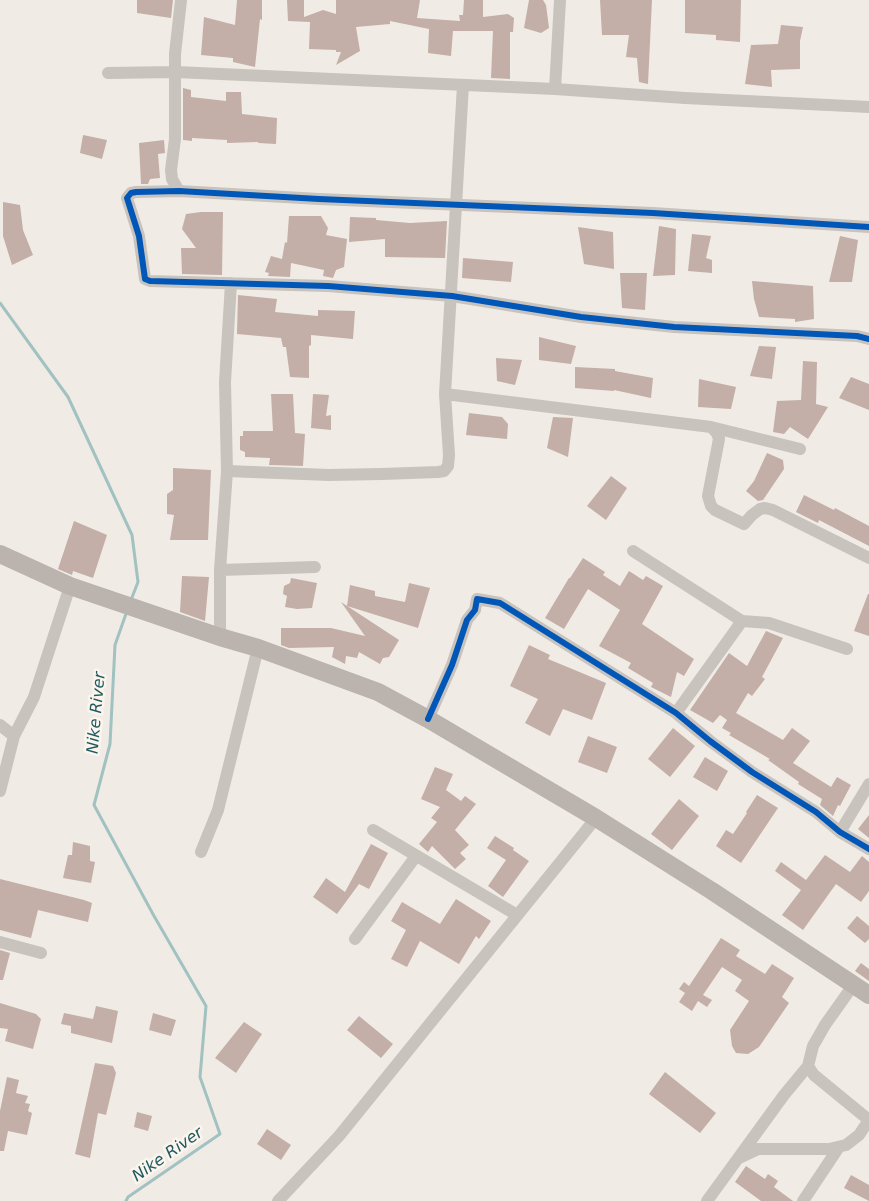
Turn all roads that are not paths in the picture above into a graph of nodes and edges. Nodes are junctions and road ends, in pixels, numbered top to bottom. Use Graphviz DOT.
graph roads {
  1 [pos="181,0"];
  2 [pos="560,0"];
  3 [pos="108,72"];
  4 [pos="176,72"];
  5 [pos="463,85"];
  6 [pos="555,89"];
  7 [pos="869,107"];
  8 [pos="179,191"];
  9 [pos="456,204"];
  10 [pos="869,227"];
  11 [pos="231,284"];
  12 [pos="452,296"];
  13 [pos="869,339"];
  14 [pos="445,394"];
  15 [pos="712,427"];
  16 [pos="800,449"];
  17 [pos="227,471"];
  18 [pos="633,551"];
  19 [pos="0,554"];
  20 [pos="869,558"];
  21 [pos="315,567"];
  22 [pos="220,570"];
  23 [pos="70,586"];
  24 [pos="742,620"];
  25 [pos="220,638"];
  26 [pos="258,648"];
  27 [pos="847,649"];
  28 [pos="676,713"];
  29 [pos="428,719"];
  30 [pos="0,725"];
  31 [pos="14,736"];
  32 [pos="869,784"];
  33 [pos="0,791"];
  34 [pos="596,818"];
  35 [pos="373,830"];
  36 [pos="840,832"];
  37 [pos="869,848"];
  38 [pos="201,852"];
  39 [pos="416,856"];
  40 [pos="516,915"];
  41 [pos="355,939"];
  42 [pos="0,942"];
  43 [pos="41,953"];
  44 [pos="854,984"];
  45 [pos="869,994"];
  46 [pos="808,1066"];
  47 [pos="869,1120"];
  48 [pos="839,1147"];
  49 [pos="739,1158"];
  50 [pos="278,1201"];
  51 [pos="707,1201"];
  52 [pos="803,1201"];
  1 -- 4 [label="street"];
  2 -- 6 [label="street"];
  3 -- 4 [label="street"];
  4 -- 5 [label="street"];
  4 -- 8 [label="street"];
  5 -- 6 [label="street"];
  5 -- 9 [label="street"];
  6 -- 7 [label="street"];
  8 -- 9 [label="street"];
  8 -- 11 [label="street"];
  9 -- 10 [label="street"];
  9 -- 12 [label="street"];
  11 -- 12 [label="street"];
  11 -- 17 [label="street"];
  12 -- 13 [label="street"];
  12 -- 14 [label="street"];
  14 -- 15 [label="street"];
  14 -- 17 [label="street"];
  15 -- 16 [label="street"];
  15 -- 20 [label="street"];
  17 -- 22 [label="street"];
  18 -- 24 [label="street"];
  19 -- 23 [label="main road"];
  21 -- 22 [label="street"];
  22 -- 25 [label="street"];
  23 -- 25 [label="main road"];
  23 -- 31 [label="street"];
  24 -- 27 [label="street"];
  24 -- 28 [label="street"];
  25 -- 26 [label="main road"];
  26 -- 29 [label="main road"];
  26 -- 38 [label="street"];
  28 -- 29 [label="street"];
  28 -- 36 [label="street"];
  29 -- 34 [label="main road"];
  30 -- 31 [label="street"];
  31 -- 33 [label="street"];
  32 -- 36 [label="street"];
  34 -- 40 [label="street"];
  34 -- 44 [label="main road"];
  35 -- 39 [label="street"];
  36 -- 37 [label="street"];
  39 -- 40 [label="street"];
  39 -- 41 [label="street"];
  40 -- 50 [label="street"];
  42 -- 43 [label="street"];
  44 -- 45 [label="main road"];
  44 -- 46 [label="street"];
  46 -- 47 [label="street"];
  46 -- 49 [label="street"];
  47 -- 48 [label="street"];
  48 -- 49 [label="street"];
  48 -- 52 [label="street"];
  49 -- 51 [label="street"];
}
